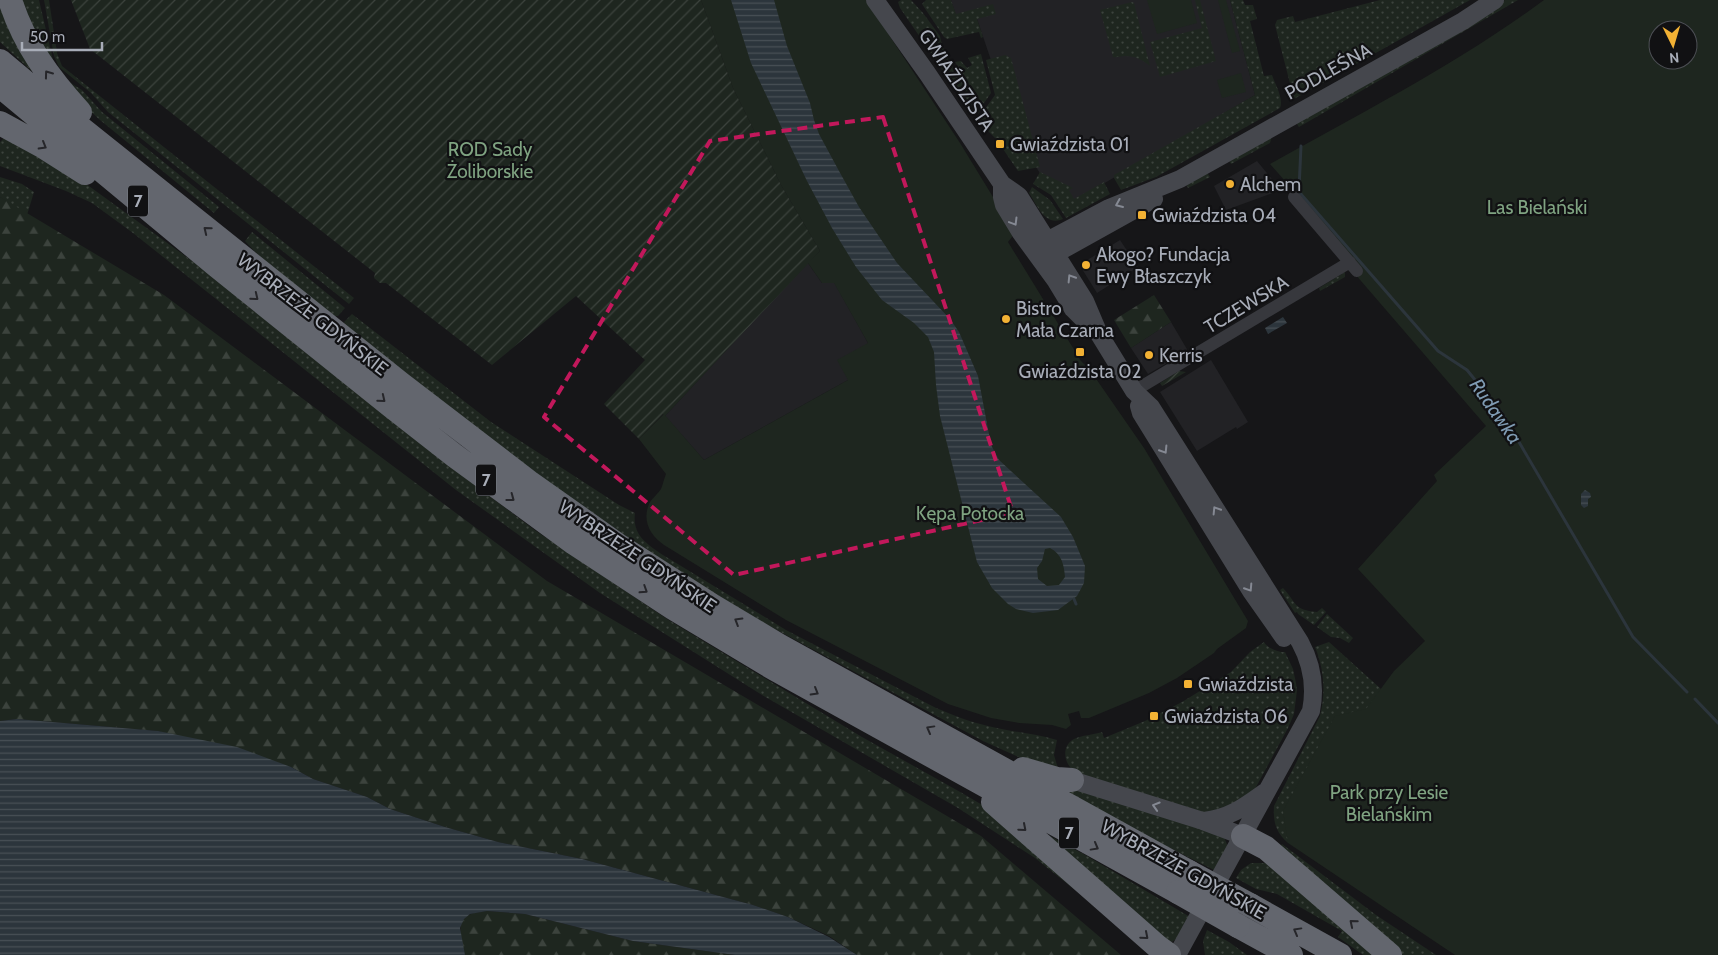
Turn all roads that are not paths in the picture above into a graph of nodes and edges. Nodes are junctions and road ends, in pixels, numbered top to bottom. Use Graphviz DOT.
graph roads {
  1 [pos="10,0"];
  2 [pos="875,0"];
  3 [pos="1495,0"];
  4 [pos="0,61"];
  5 [pos="0,86"];
  6 [pos="0,123"];
  7 [pos="126,164"];
  8 [pos="1002,184"];
  9 [pos="1294,197"];
  10 [pos="1052,248"];
  11 [pos="1038,256"];
  12 [pos="217,266"];
  13 [pos="1099,334"];
  14 [pos="1134,391"];
  15 [pos="1270,596"];
  16 [pos="1268,614"];
  17 [pos="1298,735"];
  18 [pos="973,753"];
  19 [pos="960,773"];
  20 [pos="1072,780"];
  21 [pos="1269,788"];
  22 [pos="1203,821"];
  23 [pos="1243,836"];
  24 [pos="1184,882"];
  25 [pos="1244,916"];
  26 [pos="1169,955"];
  27 [pos="1177,955"];
  28 [pos="1291,955"];
  29 [pos="1340,955"];
  30 [pos="1390,955"];
  7 -- 1 [label="highway, 7, one-way"];
  2 -- 8 [label="street, GWIAŹDZISTA"];
  3 -- 10 [label="street, PODLEŚNA"];
  4 -- 7 [label="highway, WYBRZEŻE GDYŃSKIE"];
  5 -- 12 [label="highway, WYBRZEŻE GDYŃSKIE / 7"];
  6 -- 12 [label="highway, one-way"];
  18 -- 7 [label="highway, WYBRZEŻE GDYŃSKIE / 7, one-way"];
  8 -- 10 [label="street, GWIAŹDZISTA"];
  8 -- 11 [label="street, GWIAŹDZISTA, one-way"];
  9 -- 14 [label="street, TCZEWSKA"];
  10 -- 11 [label="street, PODLEŚNA"];
  13 -- 10 [label="street, GWIAŹDZISTA, one-way"];
  11 -- 13 [label="street, GWIAŹDZISTA"];
  12 -- 19 [label="highway, WYBRZEŻE GDYŃSKIE / 7, one-way"];
  13 -- 14 [label="street, GWIAŹDZISTA"];
  15 -- 14 [label="street, GWIAŹDZISTA, one-way"];
  14 -- 16 [label="street, GWIAŹDZISTA, one-way"];
  15 -- 16 [label="street"];
  15 -- 17 [label="street, GWIAŹDZISTA"];
  16 -- 17 [label="street, GWIAŹDZISTA"];
  17 -- 21 [label="street, GWIAŹDZISTA"];
  18 -- 20 [label="highway"];
  18 -- 24 [label="highway, WYBRZEŻE GDYŃSKIE / 7"];
  19 -- 24 [label="highway, WYBRZEŻE GDYŃSKIE / 7, one-way"];
  19 -- 26 [label="highway, one-way"];
  22 -- 20 [label="street, one-way"];
  21 -- 22 [label="street"];
  21 -- 23 [label="street, GWIAŹDZISTA"];
  22 -- 23 [label="street"];
  23 -- 27 [label="street, GWIAŹDZISTA"];
  30 -- 23 [label="highway, one-way"];
  24 -- 25 [label="highway, WYBRZEŻE GDYŃSKIE / 7, bridge"];
  25 -- 28 [label="highway, WYBRZEŻE GDYŃSKIE / 7"];
  29 -- 25 [label="highway, WYBRZEŻE GDYŃSKIE / 7, one-way"];
}
